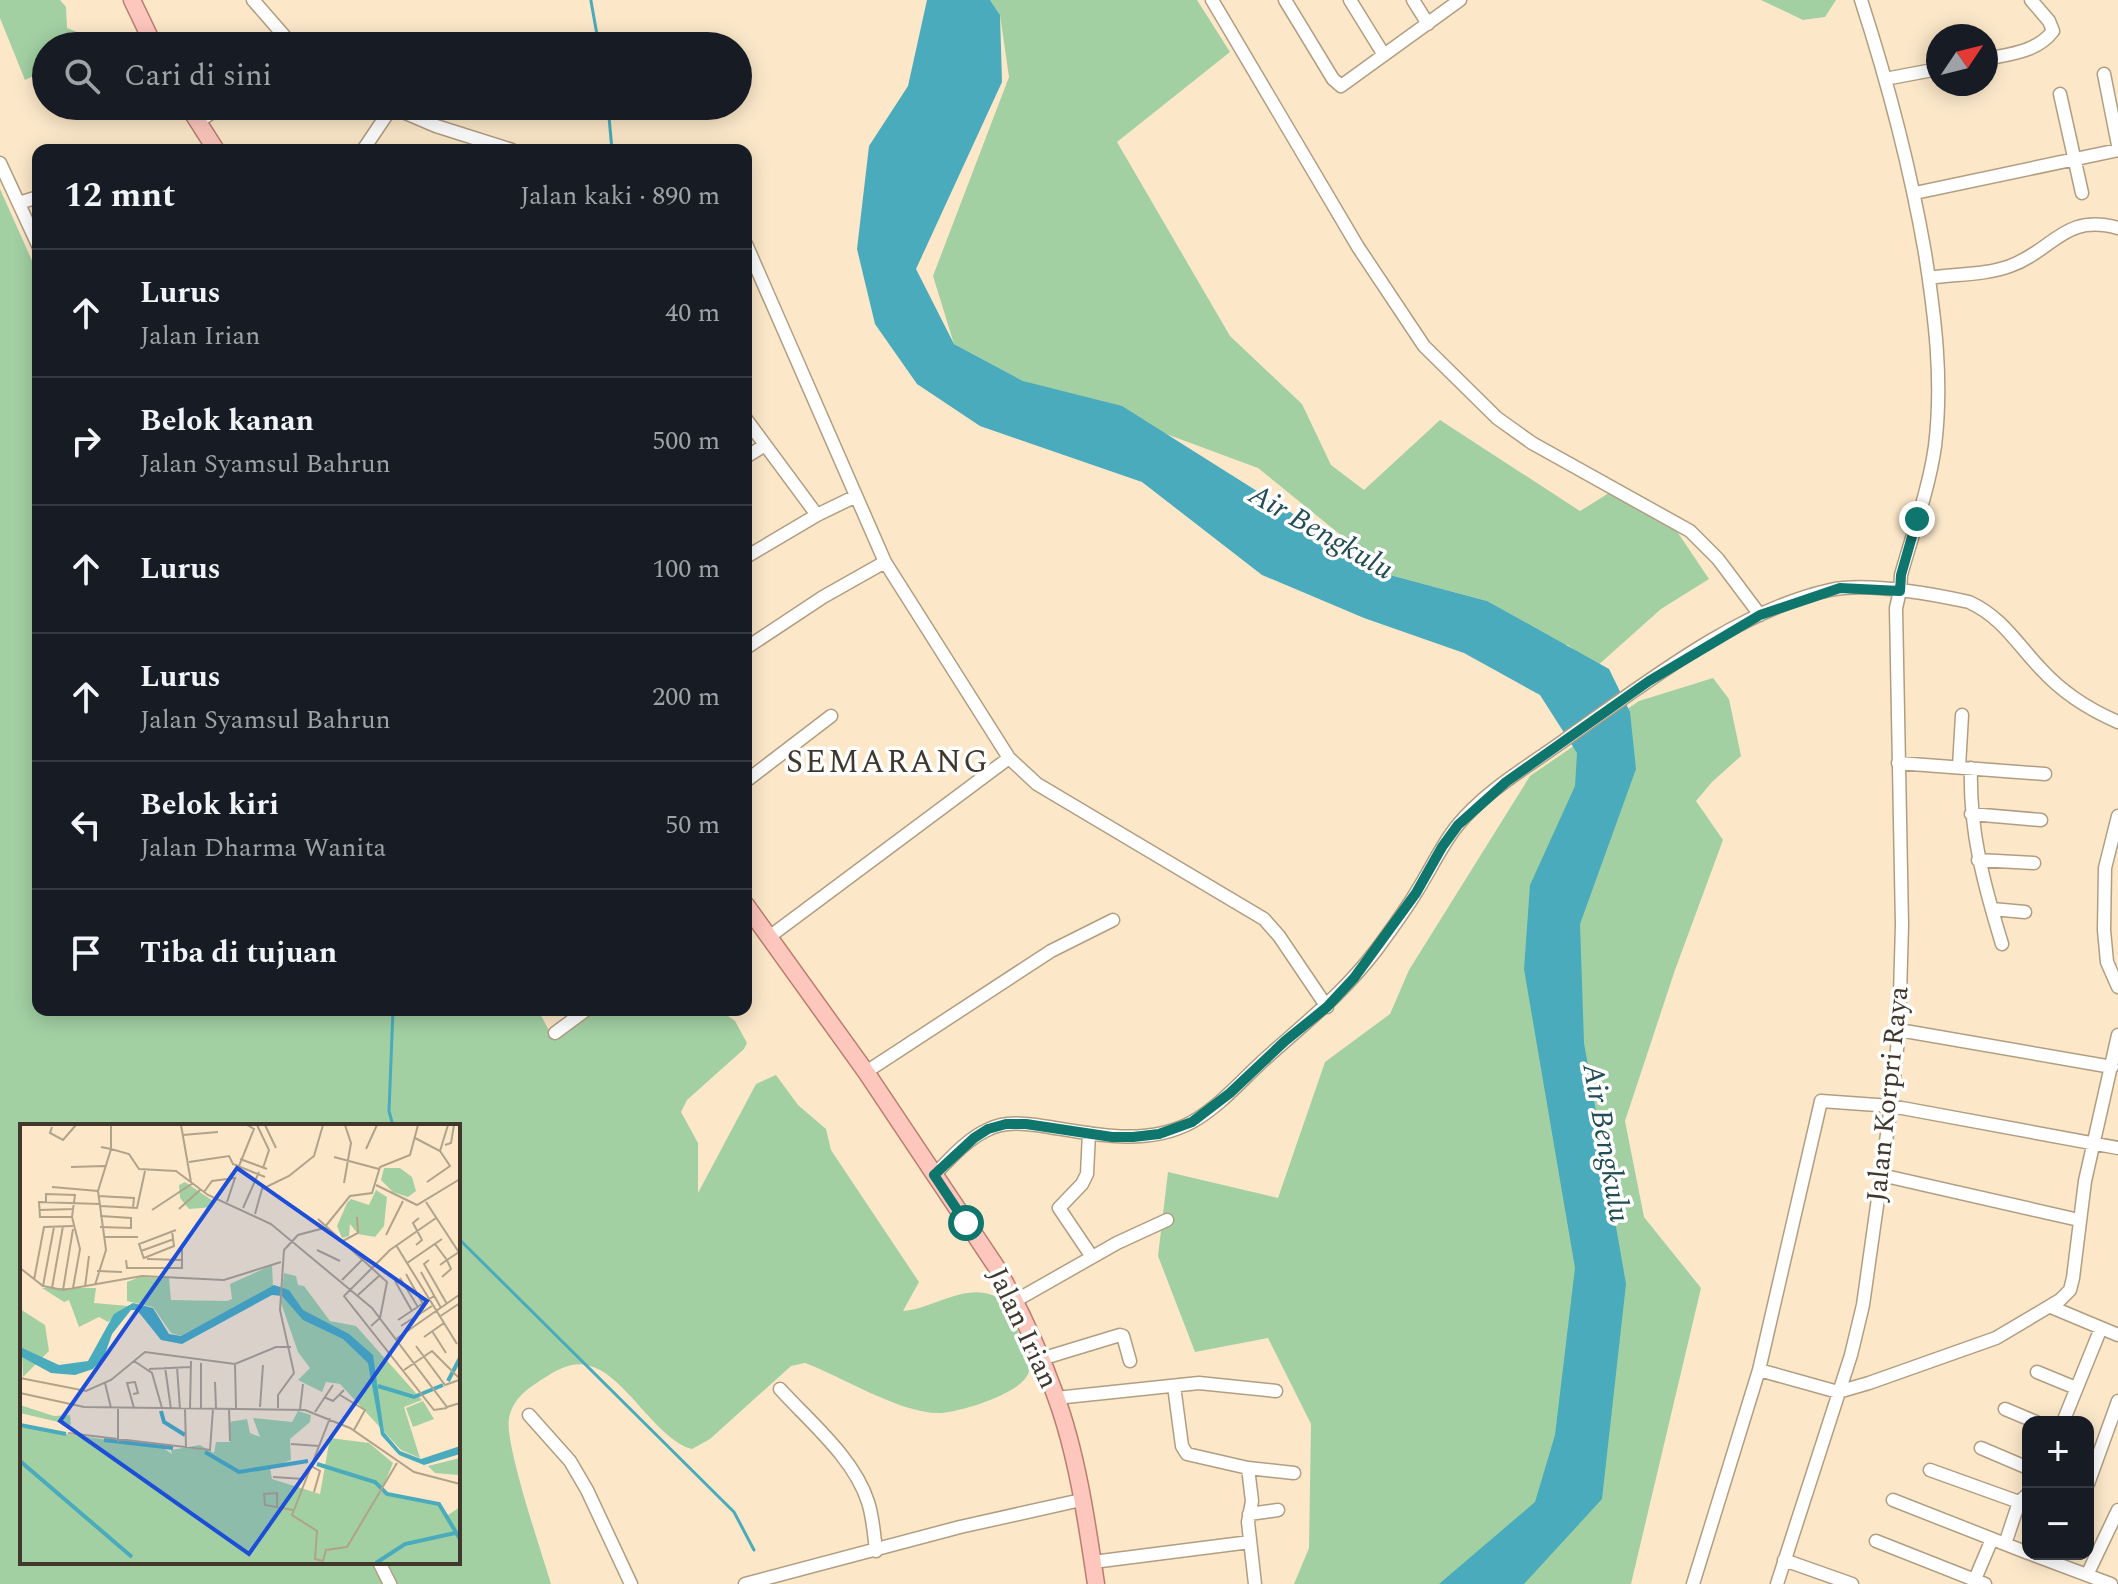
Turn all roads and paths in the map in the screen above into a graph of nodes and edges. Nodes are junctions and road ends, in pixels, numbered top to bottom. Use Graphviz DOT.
graph roads {
  1 [pos="132,0"];
  2 [pos="253,0"];
  3 [pos="1212,0"];
  4 [pos="1285,0"];
  5 [pos="1350,0"];
  6 [pos="1413,0"];
  7 [pos="1460,0"];
  8 [pos="1861,0"];
  9 [pos="2031,0"];
  10 [pos="1428,24"];
  11 [pos="147,32"];
  12 [pos="281,32"];
  13 [pos="1384,55"];
  14 [pos="1998,56"];
  15 [pos="1926,71"];
  16 [pos="2104,74"];
  17 [pos="1885,79"];
  18 [pos="2060,94"];
  19 [pos="201,120"];
  20 [pos="383,120"];
  21 [pos="422,120"];
  22 [pos="198,122"];
  23 [pos="212,144"];
  24 [pos="367,144"];
  25 [pos="493,144"];
  26 [pos="2118,148"];
  27 [pos="2074,159"];
  28 [pos="0,163"];
  29 [pos="1915,193"];
  30 [pos="2082,193"];
  31 [pos="32,199"];
  32 [pos="19,203"];
  33 [pos="2118,228"];
  34 [pos="32,232"];
  35 [pos="752,258"];
  36 [pos="1929,278"];
  37 [pos="752,427"];
  38 [pos="765,445"];
  39 [pos="752,453"];
  40 [pos="854,497"];
  41 [pos="817,515"];
  42 [pos="752,553"];
  43 [pos="885,562"];
  44 [pos="1900,591"];
  45 [pos="1760,615"];
  46 [pos="752,644"];
  47 [pos="1962,715"];
  48 [pos="831,716"];
  49 [pos="2118,722"];
  50 [pos="1009,758"];
  51 [pos="1898,763"];
  52 [pos="1965,767"];
  53 [pos="2045,774"];
  54 [pos="752,776"];
  55 [pos="1971,814"];
  56 [pos="2118,816"];
  57 [pos="2041,820"];
  58 [pos="1978,860"];
  59 [pos="2034,863"];
  60 [pos="2105,868"];
  61 [pos="2118,877"];
  62 [pos="1992,909"];
  63 [pos="2025,912"];
  64 [pos="752,913"];
  65 [pos="1113,920"];
  66 [pos="769,937"];
  67 [pos="2002,944"];
  68 [pos="2118,987"];
  69 [pos="1327,1007"];
  70 [pos="578,1016"];
  71 [pos="1899,1030"];
  72 [pos="555,1033"];
  73 [pos="2118,1035"];
  74 [pos="2112,1067"];
  75 [pos="866,1072"];
  76 [pos="1891,1106"];
  77 [pos="1089,1133"];
  78 [pos="2092,1142"];
  79 [pos="2118,1148"];
  80 [pos="934,1175"];
  81 [pos="1881,1175"];
  82 [pos="1167,1220"];
  83 [pos="2079,1220"];
  84 [pos="1092,1257"];
  85 [pos="1015,1301"];
  86 [pos="2051,1307"];
  87 [pos="2101,1328"];
  88 [pos="2118,1335"];
  89 [pos="1041,1359"];
  90 [pos="1130,1361"];
  91 [pos="1759,1370"];
  92 [pos="2037,1372"];
  93 [pos="1174,1386"];
  94 [pos="2076,1388"];
  95 [pos="780,1389"];
  96 [pos="1276,1391"];
  97 [pos="1838,1392"];
  98 [pos="1056,1398"];
  99 [pos="2118,1401"];
  100 [pos="2005,1409"];
  101 [pos="529,1415"];
  102 [pos="2022,1416"];
  103 [pos="2065,1416"];
  104 [pos="1981,1448"];
  105 [pos="2022,1465"];
  106 [pos="2094,1467"];
  107 [pos="1248,1468"];
  108 [pos="1930,1470"];
  109 [pos="1294,1473"];
  110 [pos="2022,1497"];
  111 [pos="1081,1500"];
  112 [pos="1893,1500"];
  113 [pos="2022,1503"];
  114 [pos="1278,1510"];
  115 [pos="2118,1510"];
  116 [pos="1249,1514"];
  117 [pos="1992,1539"];
  118 [pos="1876,1541"];
  119 [pos="1250,1542"];
  120 [pos="2005,1544"];
  121 [pos="2022,1550"];
  122 [pos="876,1551"];
  123 [pos="1784,1560"];
  124 [pos="2053,1560"];
  125 [pos="1093,1562"];
  126 [pos="380,1564"];
  127 [pos="2087,1575"];
  128 [pos="1978,1583"];
  129 [pos="390,1584"];
  130 [pos="631,1584"];
  131 [pos="745,1584"];
  132 [pos="1096,1584"];
  133 [pos="1255,1584"];
  134 [pos="1693,1584"];
  135 [pos="1777,1584"];
  136 [pos="1852,1584"];
  137 [pos="2111,1584"];
  1 -- 11 [label="main road"];
  2 -- 12 [label="street"];
  3 -- 45 [label="street"];
  4 -- 13 [label="street"];
  5 -- 13 [label="street"];
  6 -- 10 [label="street"];
  7 -- 10 [label="street"];
  8 -- 17 [label="street, Jalan Korpri Raya"];
  9 -- 14 [label="street"];
  10 -- 13 [label="street"];
  15 -- 17 [label="street"];
  16 -- 26 [label="street"];
  17 -- 29 [label="street, Jalan Korpri Raya"];
  18 -- 27 [label="street"];
  19 -- 22 [label="street"];
  20 -- 24 [label="street"];
  21 -- 25 [label="street"];
  22 -- 23 [label="main road"];
  26 -- 27 [label="street"];
  27 -- 29 [label="street"];
  27 -- 30 [label="street"];
  28 -- 32 [label="street"];
  29 -- 36 [label="street, Jalan Korpri Raya"];
  31 -- 32 [label="street"];
  32 -- 34 [label="street"];
  33 -- 36 [label="street"];
  35 -- 40 [label="street"];
  36 -- 44 [label="street, Jalan Korpri Raya"];
  37 -- 38 [label="street"];
  38 -- 39 [label="street"];
  38 -- 41 [label="street"];
  40 -- 41 [label="street"];
  40 -- 43 [label="street"];
  41 -- 42 [label="street"];
  43 -- 46 [label="street"];
  43 -- 50 [label="street"];
  44 -- 45 [label="street"];
  44 -- 49 [label="street"];
  44 -- 51 [label="street, Jalan Korpri Raya"];
  45 -- 69 [label="street"];
  47 -- 52 [label="street"];
  48 -- 54 [label="street"];
  50 -- 66 [label="street"];
  50 -- 69 [label="street"];
  51 -- 52 [label="street"];
  51 -- 71 [label="street, Jalan Korpri Raya"];
  52 -- 53 [label="street"];
  52 -- 55 [label="street"];
  55 -- 57 [label="street"];
  55 -- 58 [label="street"];
  56 -- 60 [label="street"];
  58 -- 59 [label="street"];
  58 -- 62 [label="street"];
  60 -- 61 [label="street"];
  60 -- 68 [label="street"];
  62 -- 63 [label="street"];
  62 -- 67 [label="street"];
  64 -- 66 [label="main road, Jalan Irian"];
  65 -- 75 [label="street"];
  66 -- 75 [label="main road, Jalan Irian"];
  69 -- 77 [label="street"];
  70 -- 72 [label="street"];
  71 -- 74 [label="street"];
  71 -- 76 [label="street, Jalan Korpri Raya"];
  73 -- 74 [label="street"];
  74 -- 78 [label="street"];
  75 -- 80 [label="main road, Jalan Irian"];
  76 -- 78 [label="street"];
  76 -- 81 [label="street, Jalan Korpri Raya"];
  76 -- 91 [label="street"];
  77 -- 80 [label="street"];
  77 -- 84 [label="street"];
  78 -- 79 [label="street"];
  78 -- 83 [label="street"];
  80 -- 85 [label="main road, Jalan Irian"];
  81 -- 83 [label="street"];
  81 -- 97 [label="street, Jalan Korpri Raya"];
  82 -- 84 [label="street"];
  83 -- 86 [label="street"];
  84 -- 85 [label="street"];
  85 -- 89 [label="main road, Jalan Irian"];
  86 -- 87 [label="street"];
  86 -- 97 [label="street"];
  87 -- 88 [label="street"];
  87 -- 94 [label="street"];
  89 -- 90 [label="street"];
  89 -- 98 [label="main road, Jalan Irian"];
  91 -- 97 [label="street"];
  91 -- 134 [label="street"];
  92 -- 94 [label="street"];
  93 -- 96 [label="street"];
  93 -- 98 [label="street"];
  93 -- 107 [label="street"];
  94 -- 103 [label="street"];
  95 -- 122 [label="street"];
  97 -- 123 [label="street, Jalan Korpri Raya"];
  98 -- 111 [label="main road, Jalan Irian"];
  99 -- 106 [label="street"];
  100 -- 102 [label="street"];
  101 -- 130 [label="street"];
  104 -- 105 [label="street"];
  107 -- 109 [label="street"];
  107 -- 116 [label="street"];
  108 -- 110 [label="street"];
  111 -- 122 [label="street"];
  111 -- 125 [label="main road, Jalan Irian"];
  112 -- 117 [label="street"];
  113 -- 120 [label="street"];
  114 -- 116 [label="street"];
  115 -- 127 [label="street"];
  116 -- 119 [label="street"];
  117 -- 120 [label="street"];
  117 -- 128 [label="street"];
  118 -- 128 [label="street"];
  119 -- 125 [label="street"];
  119 -- 133 [label="street"];
  120 -- 121 [label="street"];
  122 -- 131 [label="street"];
  123 -- 135 [label="street, Jalan Korpri Raya"];
  123 -- 136 [label="street"];
  124 -- 127 [label="street"];
  125 -- 132 [label="main road, Jalan Irian"];
  126 -- 129 [label="street"];
  127 -- 137 [label="street"];
}
